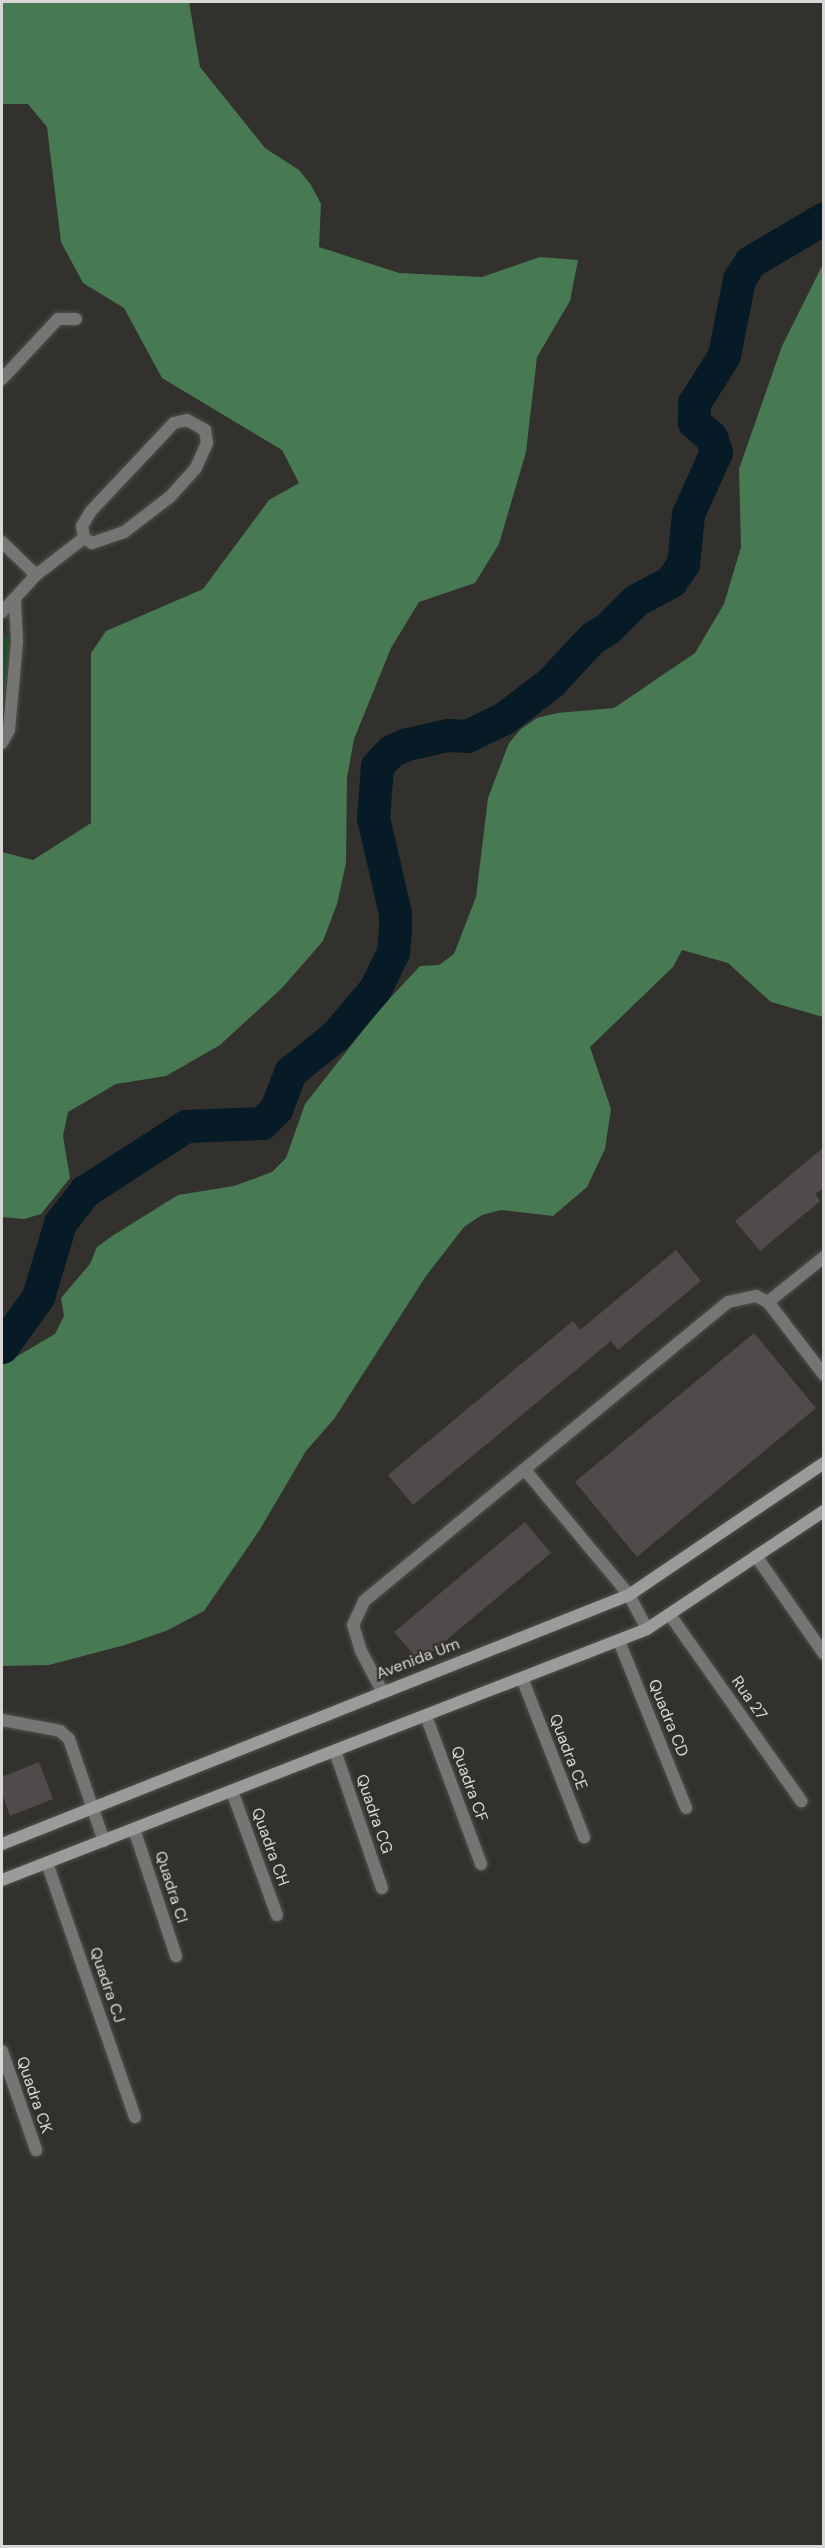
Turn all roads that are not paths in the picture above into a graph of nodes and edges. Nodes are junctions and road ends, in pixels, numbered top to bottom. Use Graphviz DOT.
graph roads {
  1 [pos="76,319"];
  2 [pos="2,379"];
  3 [pos="84,538"];
  4 [pos="2,542"];
  5 [pos="36,575"];
  6 [pos="15,601"];
  7 [pos="2,612"];
  8 [pos="2,743"];
  9 [pos="824,1257"];
  10 [pos="768,1302"];
  11 [pos="824,1375"];
  12 [pos="824,1463"];
  13 [pos="525,1470"];
  14 [pos="824,1511"];
  15 [pos="756,1556"];
  16 [pos="629,1595"];
  17 [pos="669,1615"];
  18 [pos="647,1629"];
  19 [pos="619,1641"];
  20 [pos="824,1654"];
  21 [pos="522,1678"];
  22 [pos="382,1691"];
  23 [pos="426,1716"];
  24 [pos="2,1720"];
  25 [pos="335,1751"];
  26 [pos="232,1791"];
  27 [pos="801,1801"];
  28 [pos="686,1808"];
  29 [pos="93,1809"];
  30 [pos="134,1829"];
  31 [pos="584,1838"];
  32 [pos="104,1841"];
  33 [pos="2,1844"];
  34 [pos="47,1863"];
  35 [pos="481,1864"];
  36 [pos="2,1880"];
  37 [pos="382,1888"];
  38 [pos="277,1915"];
  39 [pos="176,1956"];
  40 [pos="2,2051"];
  41 [pos="135,2117"];
  42 [pos="36,2150"];
  1 -- 2 [label="street"];
  3 -- 3 [label="street"];
  3 -- 5 [label="street"];
  4 -- 5 [label="street"];
  5 -- 6 [label="street"];
  6 -- 7 [label="street"];
  6 -- 8 [label="street"];
  9 -- 10 [label="street"];
  10 -- 11 [label="street"];
  10 -- 13 [label="street"];
  12 -- 16 [label="street, Avenida Um"];
  13 -- 16 [label="street"];
  13 -- 22 [label="street"];
  14 -- 15 [label="street"];
  15 -- 17 [label="street"];
  15 -- 20 [label="street"];
  16 -- 18 [label="street"];
  16 -- 22 [label="street, Avenida Um"];
  17 -- 18 [label="street"];
  17 -- 27 [label="street, Rua 27"];
  18 -- 19 [label="street"];
  19 -- 21 [label="street"];
  19 -- 28 [label="street, Quadra CD"];
  21 -- 23 [label="street"];
  21 -- 31 [label="street, Quadra CE"];
  22 -- 29 [label="street, Avenida Um"];
  23 -- 25 [label="street"];
  23 -- 35 [label="street, Quadra CF"];
  24 -- 29 [label="street"];
  25 -- 26 [label="street"];
  25 -- 37 [label="street, Quadra CG"];
  26 -- 30 [label="street"];
  26 -- 38 [label="street, Quadra CH"];
  29 -- 32 [label="street"];
  29 -- 33 [label="street, Avenida Um"];
  30 -- 32 [label="street"];
  30 -- 39 [label="street, Quadra CI"];
  32 -- 34 [label="street"];
  34 -- 36 [label="street"];
  34 -- 41 [label="street, Quadra CJ"];
  40 -- 42 [label="street, Quadra CK"];
}
